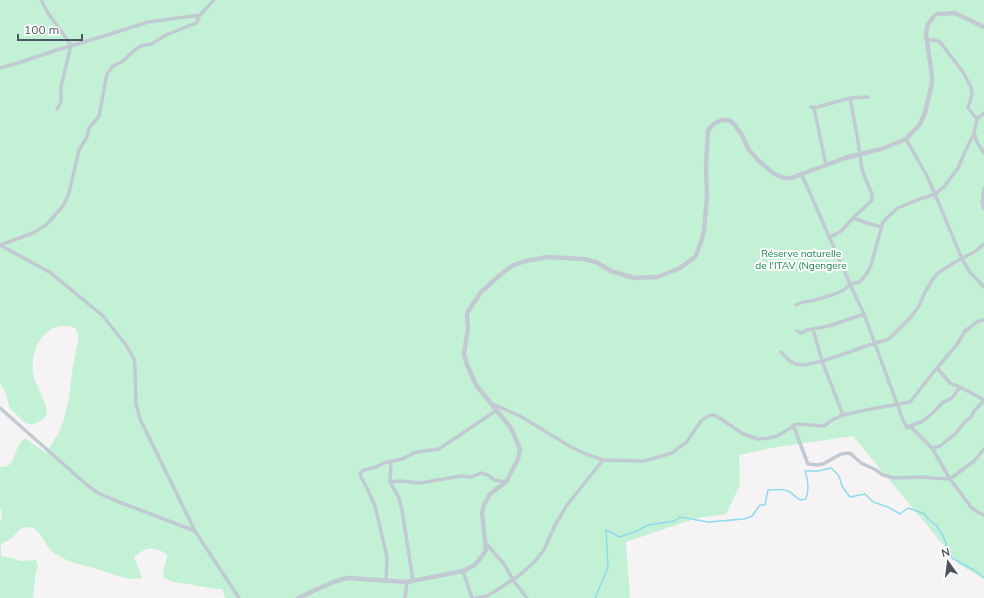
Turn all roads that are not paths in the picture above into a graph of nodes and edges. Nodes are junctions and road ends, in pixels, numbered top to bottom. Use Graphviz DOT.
graph roads {
  1 [pos="41,0"];
  2 [pos="214,0"];
  3 [pos="200,15"];
  4 [pos="984,27"];
  5 [pos="926,40"];
  6 [pos="72,46"];
  7 [pos="0,68"];
  8 [pos="868,97"];
  9 [pos="850,98"];
  10 [pos="58,109"];
  11 [pos="984,113"];
  12 [pos="976,119"];
  13 [pos="974,132"];
  14 [pos="906,139"];
  15 [pos="984,153"];
  16 [pos="859,154"];
  17 [pos="826,165"];
  18 [pos="802,175"];
  19 [pos="984,188"];
  20 [pos="935,194"];
  21 [pos="984,210"];
  22 [pos="853,218"];
  23 [pos="881,227"];
  24 [pos="829,238"];
  25 [pos="984,244"];
  26 [pos="0,245"];
  27 [pos="962,259"];
  28 [pos="850,284"];
  29 [pos="984,288"];
  30 [pos="796,305"];
  31 [pos="864,314"];
  32 [pos="984,320"];
  33 [pos="813,329"];
  34 [pos="797,331"];
  35 [pos="875,343"];
  36 [pos="781,352"];
  37 [pos="822,361"];
  38 [pos="937,368"];
  39 [pos="960,387"];
  40 [pos="984,400"];
  41 [pos="492,404"];
  42 [pos="897,404"];
  43 [pos="0,408"];
  44 [pos="497,410"];
  45 [pos="843,415"];
  46 [pos="793,425"];
  47 [pos="910,426"];
  48 [pos="932,448"];
  49 [pos="984,449"];
  50 [pos="603,460"];
  51 [pos="391,462"];
  52 [pos="950,479"];
  53 [pos="390,482"];
  54 [pos="506,482"];
  55 [pos="984,515"];
  56 [pos="195,531"];
  57 [pos="484,541"];
  58 [pos="463,571"];
  59 [pos="413,580"];
  60 [pos="513,580"];
  61 [pos="386,581"];
  62 [pos="407,582"];
  63 [pos="239,598"];
  64 [pos="298,598"];
  65 [pos="405,598"];
  66 [pos="472,598"];
  67 [pos="476,598"];
  68 [pos="527,598"];
  1 -- 6 [label="street"];
  2 -- 3 [label="street"];
  3 -- 6 [label="street"];
  3 -- 26 [label="street"];
  4 -- 5 [label="street"];
  5 -- 12 [label="street"];
  5 -- 14 [label="street"];
  6 -- 7 [label="street"];
  6 -- 10 [label="street"];
  8 -- 9 [label="street"];
  9 -- 16 [label="street"];
  9 -- 17 [label="street"];
  11 -- 12 [label="street"];
  12 -- 13 [label="street"];
  13 -- 15 [label="street"];
  13 -- 20 [label="street"];
  14 -- 16 [label="street"];
  14 -- 20 [label="street"];
  16 -- 17 [label="street"];
  16 -- 22 [label="street"];
  17 -- 18 [label="street"];
  18 -- 24 [label="street"];
  18 -- 41 [label="street"];
  19 -- 21 [label="street"];
  20 -- 23 [label="street"];
  20 -- 27 [label="street"];
  22 -- 23 [label="street"];
  22 -- 24 [label="street"];
  23 -- 28 [label="street"];
  24 -- 28 [label="street"];
  25 -- 27 [label="street"];
  26 -- 56 [label="street"];
  27 -- 29 [label="street"];
  27 -- 35 [label="street"];
  28 -- 30 [label="street"];
  28 -- 31 [label="street"];
  31 -- 33 [label="street"];
  31 -- 35 [label="street"];
  32 -- 38 [label="street"];
  33 -- 34 [label="street"];
  33 -- 37 [label="street"];
  35 -- 37 [label="street"];
  35 -- 42 [label="street"];
  36 -- 37 [label="street"];
  37 -- 45 [label="street"];
  38 -- 39 [label="street"];
  38 -- 42 [label="street"];
  39 -- 40 [label="street"];
  39 -- 47 [label="street"];
  40 -- 48 [label="street"];
  41 -- 44 [label="street"];
  41 -- 50 [label="street"];
  42 -- 45 [label="street"];
  42 -- 47 [label="street"];
  43 -- 56 [label="street"];
  44 -- 51 [label="street"];
  44 -- 54 [label="street"];
  45 -- 46 [label="street"];
  46 -- 50 [label="street"];
  46 -- 52 [label="street"];
  47 -- 48 [label="street"];
  48 -- 52 [label="street"];
  49 -- 52 [label="street"];
  50 -- 60 [label="street"];
  51 -- 53 [label="street"];
  51 -- 61 [label="street"];
  52 -- 55 [label="street"];
  53 -- 54 [label="street"];
  53 -- 59 [label="street"];
  54 -- 57 [label="street"];
  56 -- 63 [label="street"];
  57 -- 58 [label="street"];
  57 -- 60 [label="street"];
  58 -- 59 [label="street"];
  58 -- 66 [label="street"];
  59 -- 62 [label="street"];
  60 -- 67 [label="street"];
  60 -- 68 [label="street"];
  61 -- 62 [label="street"];
  61 -- 64 [label="street"];
  62 -- 65 [label="street"];
}
